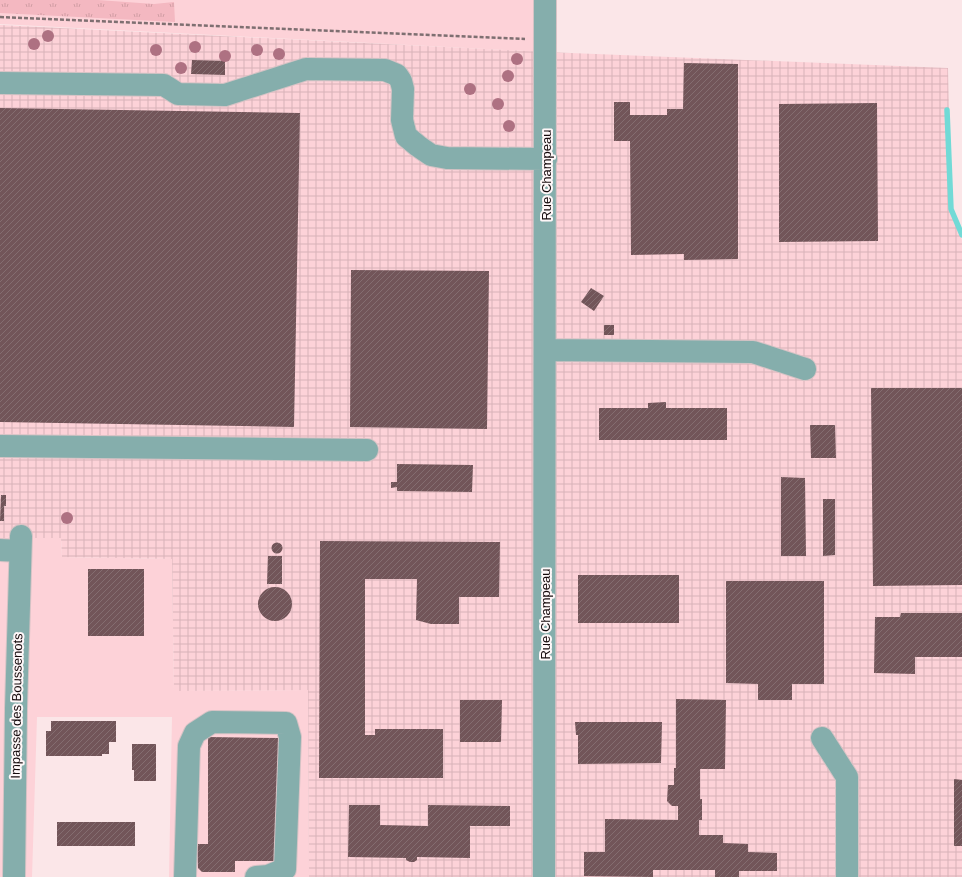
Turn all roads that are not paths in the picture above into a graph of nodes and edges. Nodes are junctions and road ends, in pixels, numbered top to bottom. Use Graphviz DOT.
graph roads {
  1 [pos="545,0"];
  2 [pos="0,83"];
  3 [pos="546,159"];
  4 [pos="546,350"];
  5 [pos="805,369"];
  6 [pos="0,446"];
  7 [pos="367,450"];
  8 [pos="14,546"];
  9 [pos="822,738"];
  10 [pos="14,877"];
  11 [pos="185,877"];
  12 [pos="256,877"];
  13 [pos="544,877"];
  14 [pos="847,877"];
  1 -- 3 [label="street, Rue Champeau"];
  2 -- 3 [label="street"];
  3 -- 4 [label="street, Rue Champeau"];
  4 -- 5 [label="street"];
  4 -- 13 [label="street, Rue Champeau"];
  6 -- 7 [label="street"];
  8 -- 10 [label="street, Impasse des Boussenots"];
  9 -- 14 [label="street"];
  11 -- 12 [label="street"];
}
